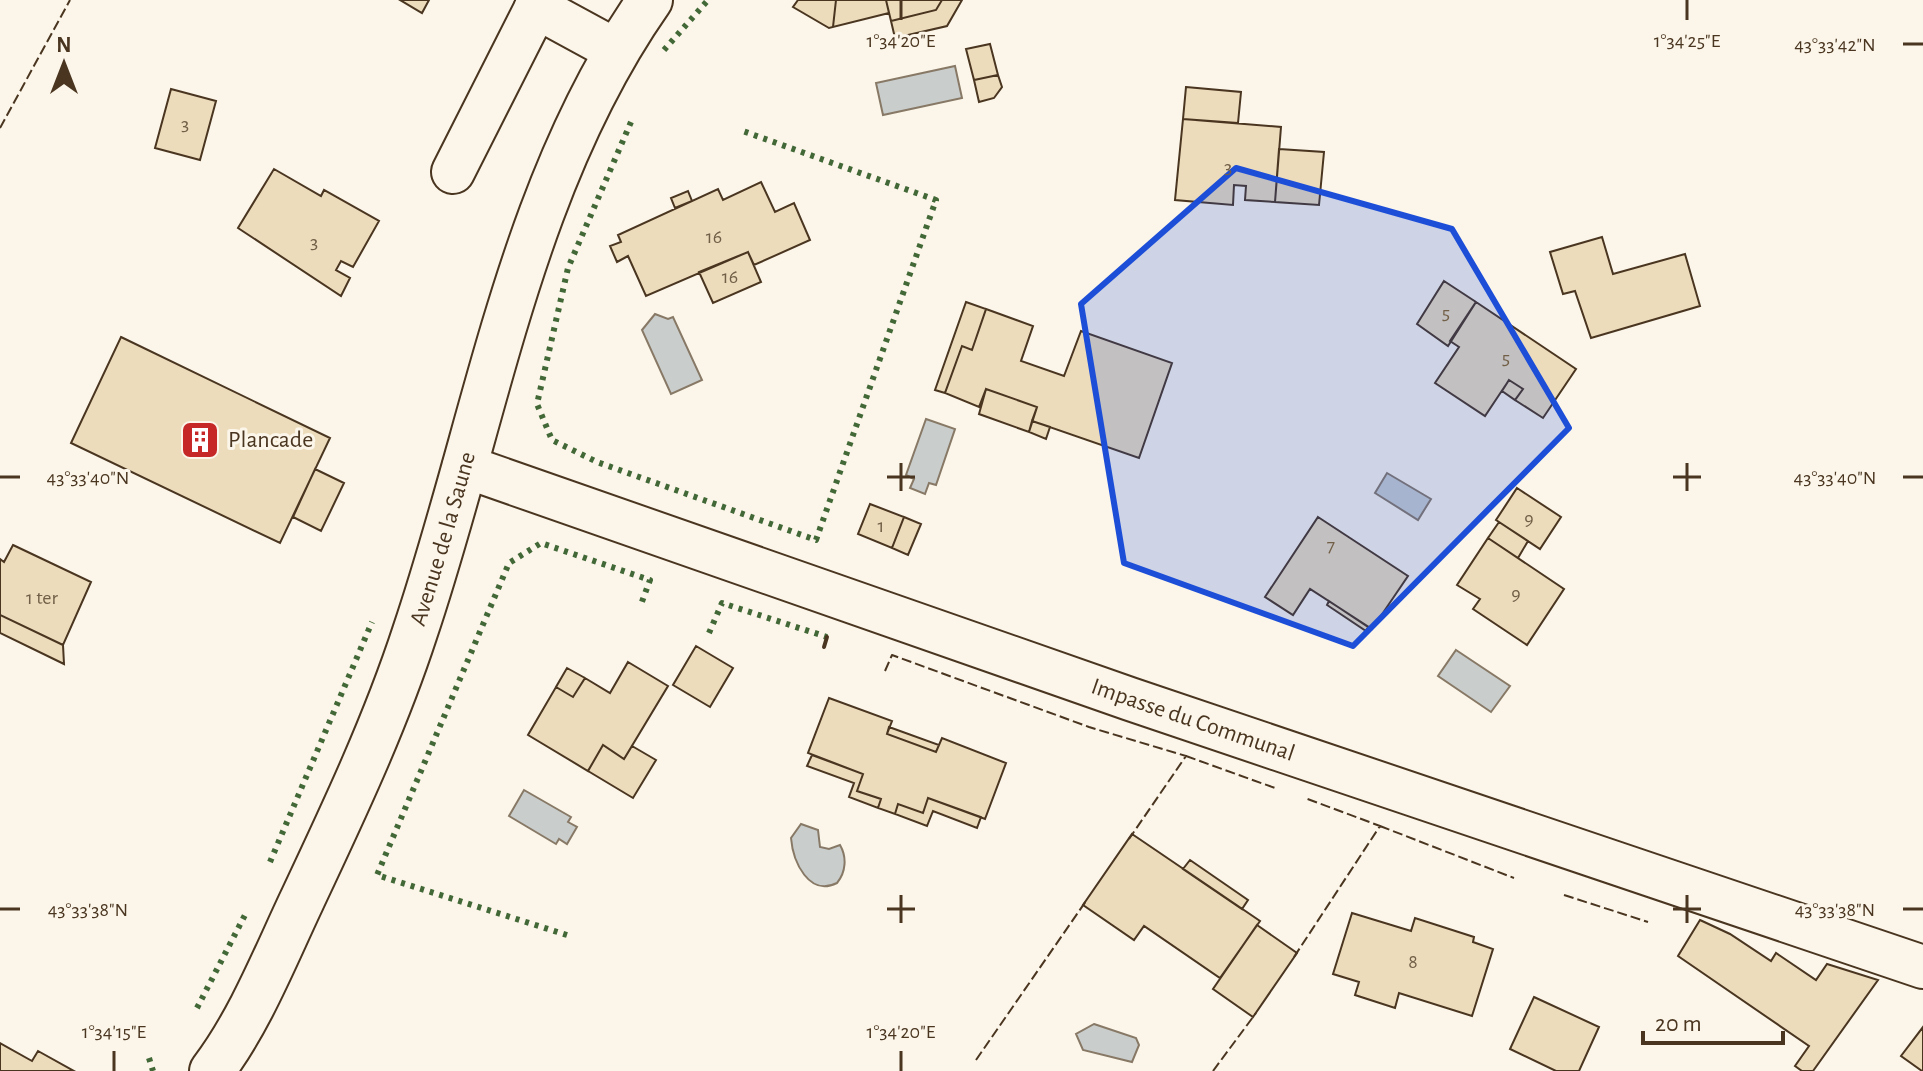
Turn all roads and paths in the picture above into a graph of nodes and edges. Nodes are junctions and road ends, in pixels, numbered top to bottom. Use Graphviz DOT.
graph roads {
  1 [pos="650,0"];
  2 [pos="538,4"];
  3 [pos="615,50"];
  4 [pos="453,172"];
  5 [pos="464,466"];
  6 [pos="1923,967"];
  7 [pos="212,1071"];
  1 -- 3 [label="street, Avenue de la Saune"];
  2 -- 3 [label="street"];
  2 -- 4 [label="street"];
  3 -- 5 [label="street, Avenue de la Saune"];
  5 -- 6 [label="street, Impasse du Communal"];
  5 -- 7 [label="street, Avenue de la Saune"];
}
